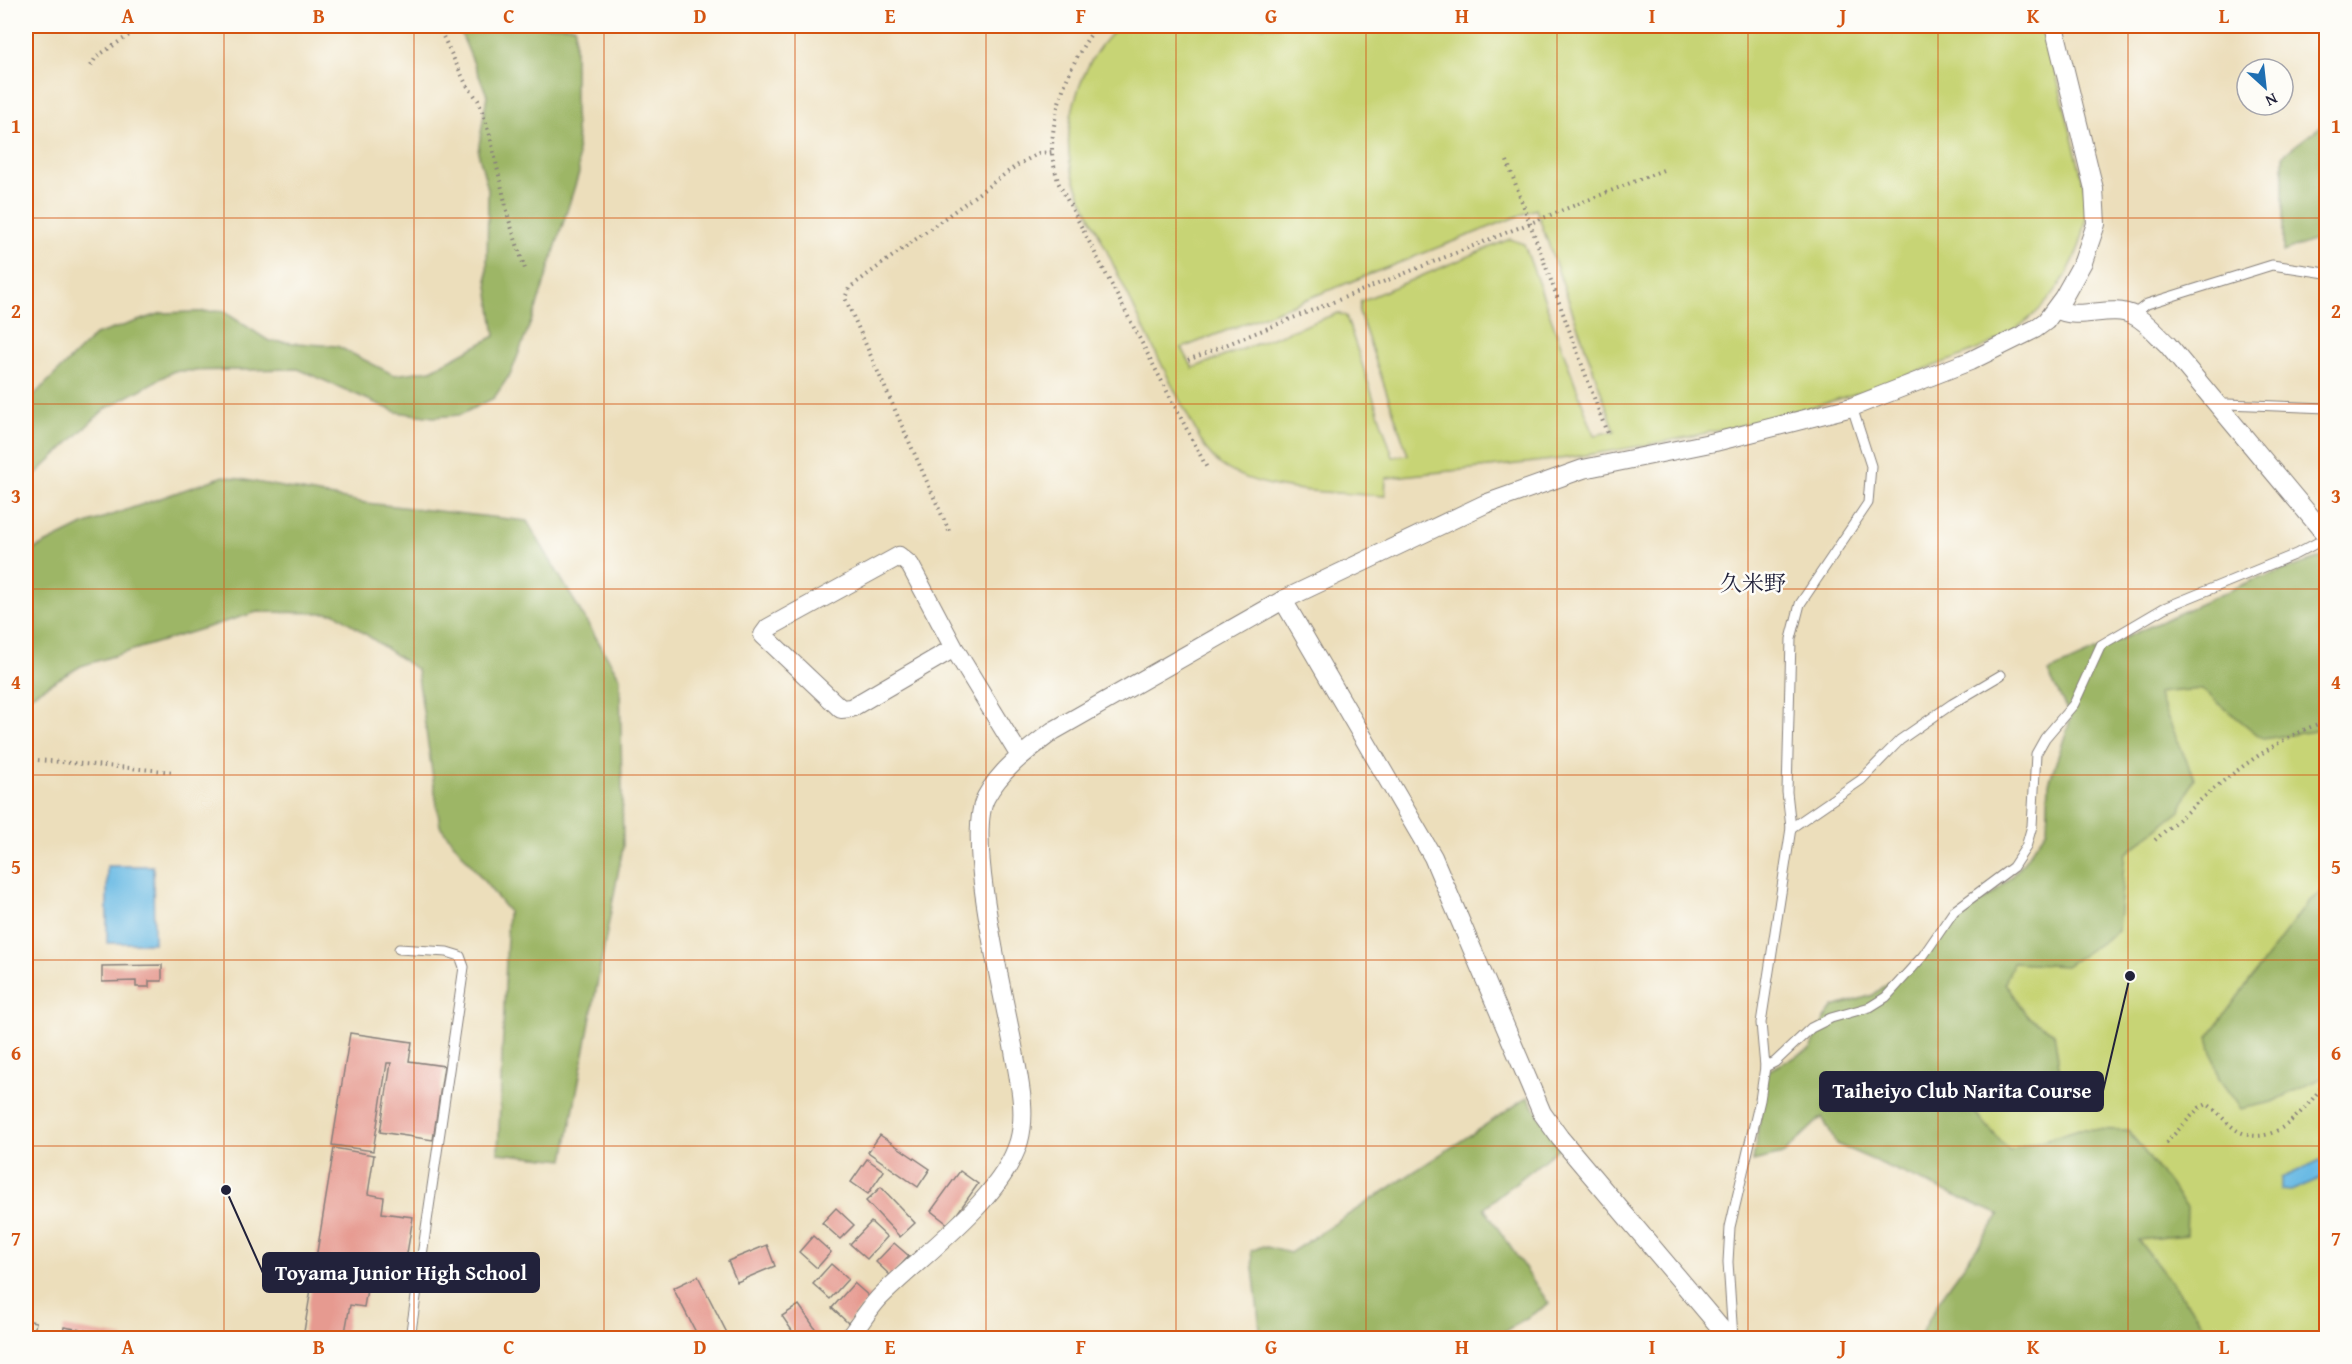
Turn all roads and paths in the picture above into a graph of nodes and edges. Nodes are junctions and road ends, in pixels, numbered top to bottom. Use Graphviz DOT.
graph roads {
  1 [pos="143,26"];
  2 [pos="438,26"];
  3 [pos="1097,26"];
  4 [pos="2054,26"];
  5 [pos="91,66"];
  6 [pos="1052,152"];
  7 [pos="1507,161"];
  8 [pos="1663,170"];
  9 [pos="1530,224"];
  10 [pos="526,272"];
  11 [pos="2326,273"];
  12 [pos="2056,309"];
  13 [pos="2133,315"];
  14 [pos="1188,360"];
  15 [pos="1852,407"];
  16 [pos="2218,408"];
  17 [pos="2326,408"];
  18 [pos="1607,433"];
  19 [pos="1207,468"];
  20 [pos="949,531"];
  21 [pos="2326,537"];
  22 [pos="1284,600"];
  23 [pos="954,648"];
  24 [pos="2001,675"];
  25 [pos="2326,721"];
  26 [pos="1020,756"];
  27 [pos="26,759"];
  28 [pos="175,772"];
  29 [pos="1791,828"];
  30 [pos="2155,840"];
  31 [pos="399,949"];
  32 [pos="1765,1067"];
  33 [pos="2326,1082"];
  34 [pos="2166,1143"];
  35 [pos="410,1338"];
  36 [pos="849,1338"];
  37 [pos="1731,1338"];
  1 -- 5 [label="path"];
  2 -- 10 [label="path"];
  3 -- 6 [label="path"];
  4 -- 12 [label="street"];
  6 -- 19 [label="path"];
  6 -- 20 [label="path"];
  7 -- 9 [label="path"];
  8 -- 9 [label="path"];
  9 -- 14 [label="path"];
  9 -- 18 [label="path"];
  11 -- 13 [label="lane"];
  12 -- 13 [label="street"];
  12 -- 15 [label="street"];
  13 -- 16 [label="street"];
  15 -- 22 [label="street"];
  15 -- 29 [label="lane"];
  16 -- 17 [label="lane"];
  16 -- 21 [label="street"];
  21 -- 32 [label="lane"];
  22 -- 26 [label="street"];
  22 -- 37 [label="street"];
  23 -- 23 [label="street"];
  23 -- 26 [label="street"];
  24 -- 29 [label="lane"];
  25 -- 30 [label="path"];
  26 -- 36 [label="street"];
  27 -- 28 [label="path"];
  29 -- 32 [label="lane"];
  31 -- 35 [label="lane"];
  32 -- 37 [label="lane"];
  33 -- 34 [label="path"];
}
